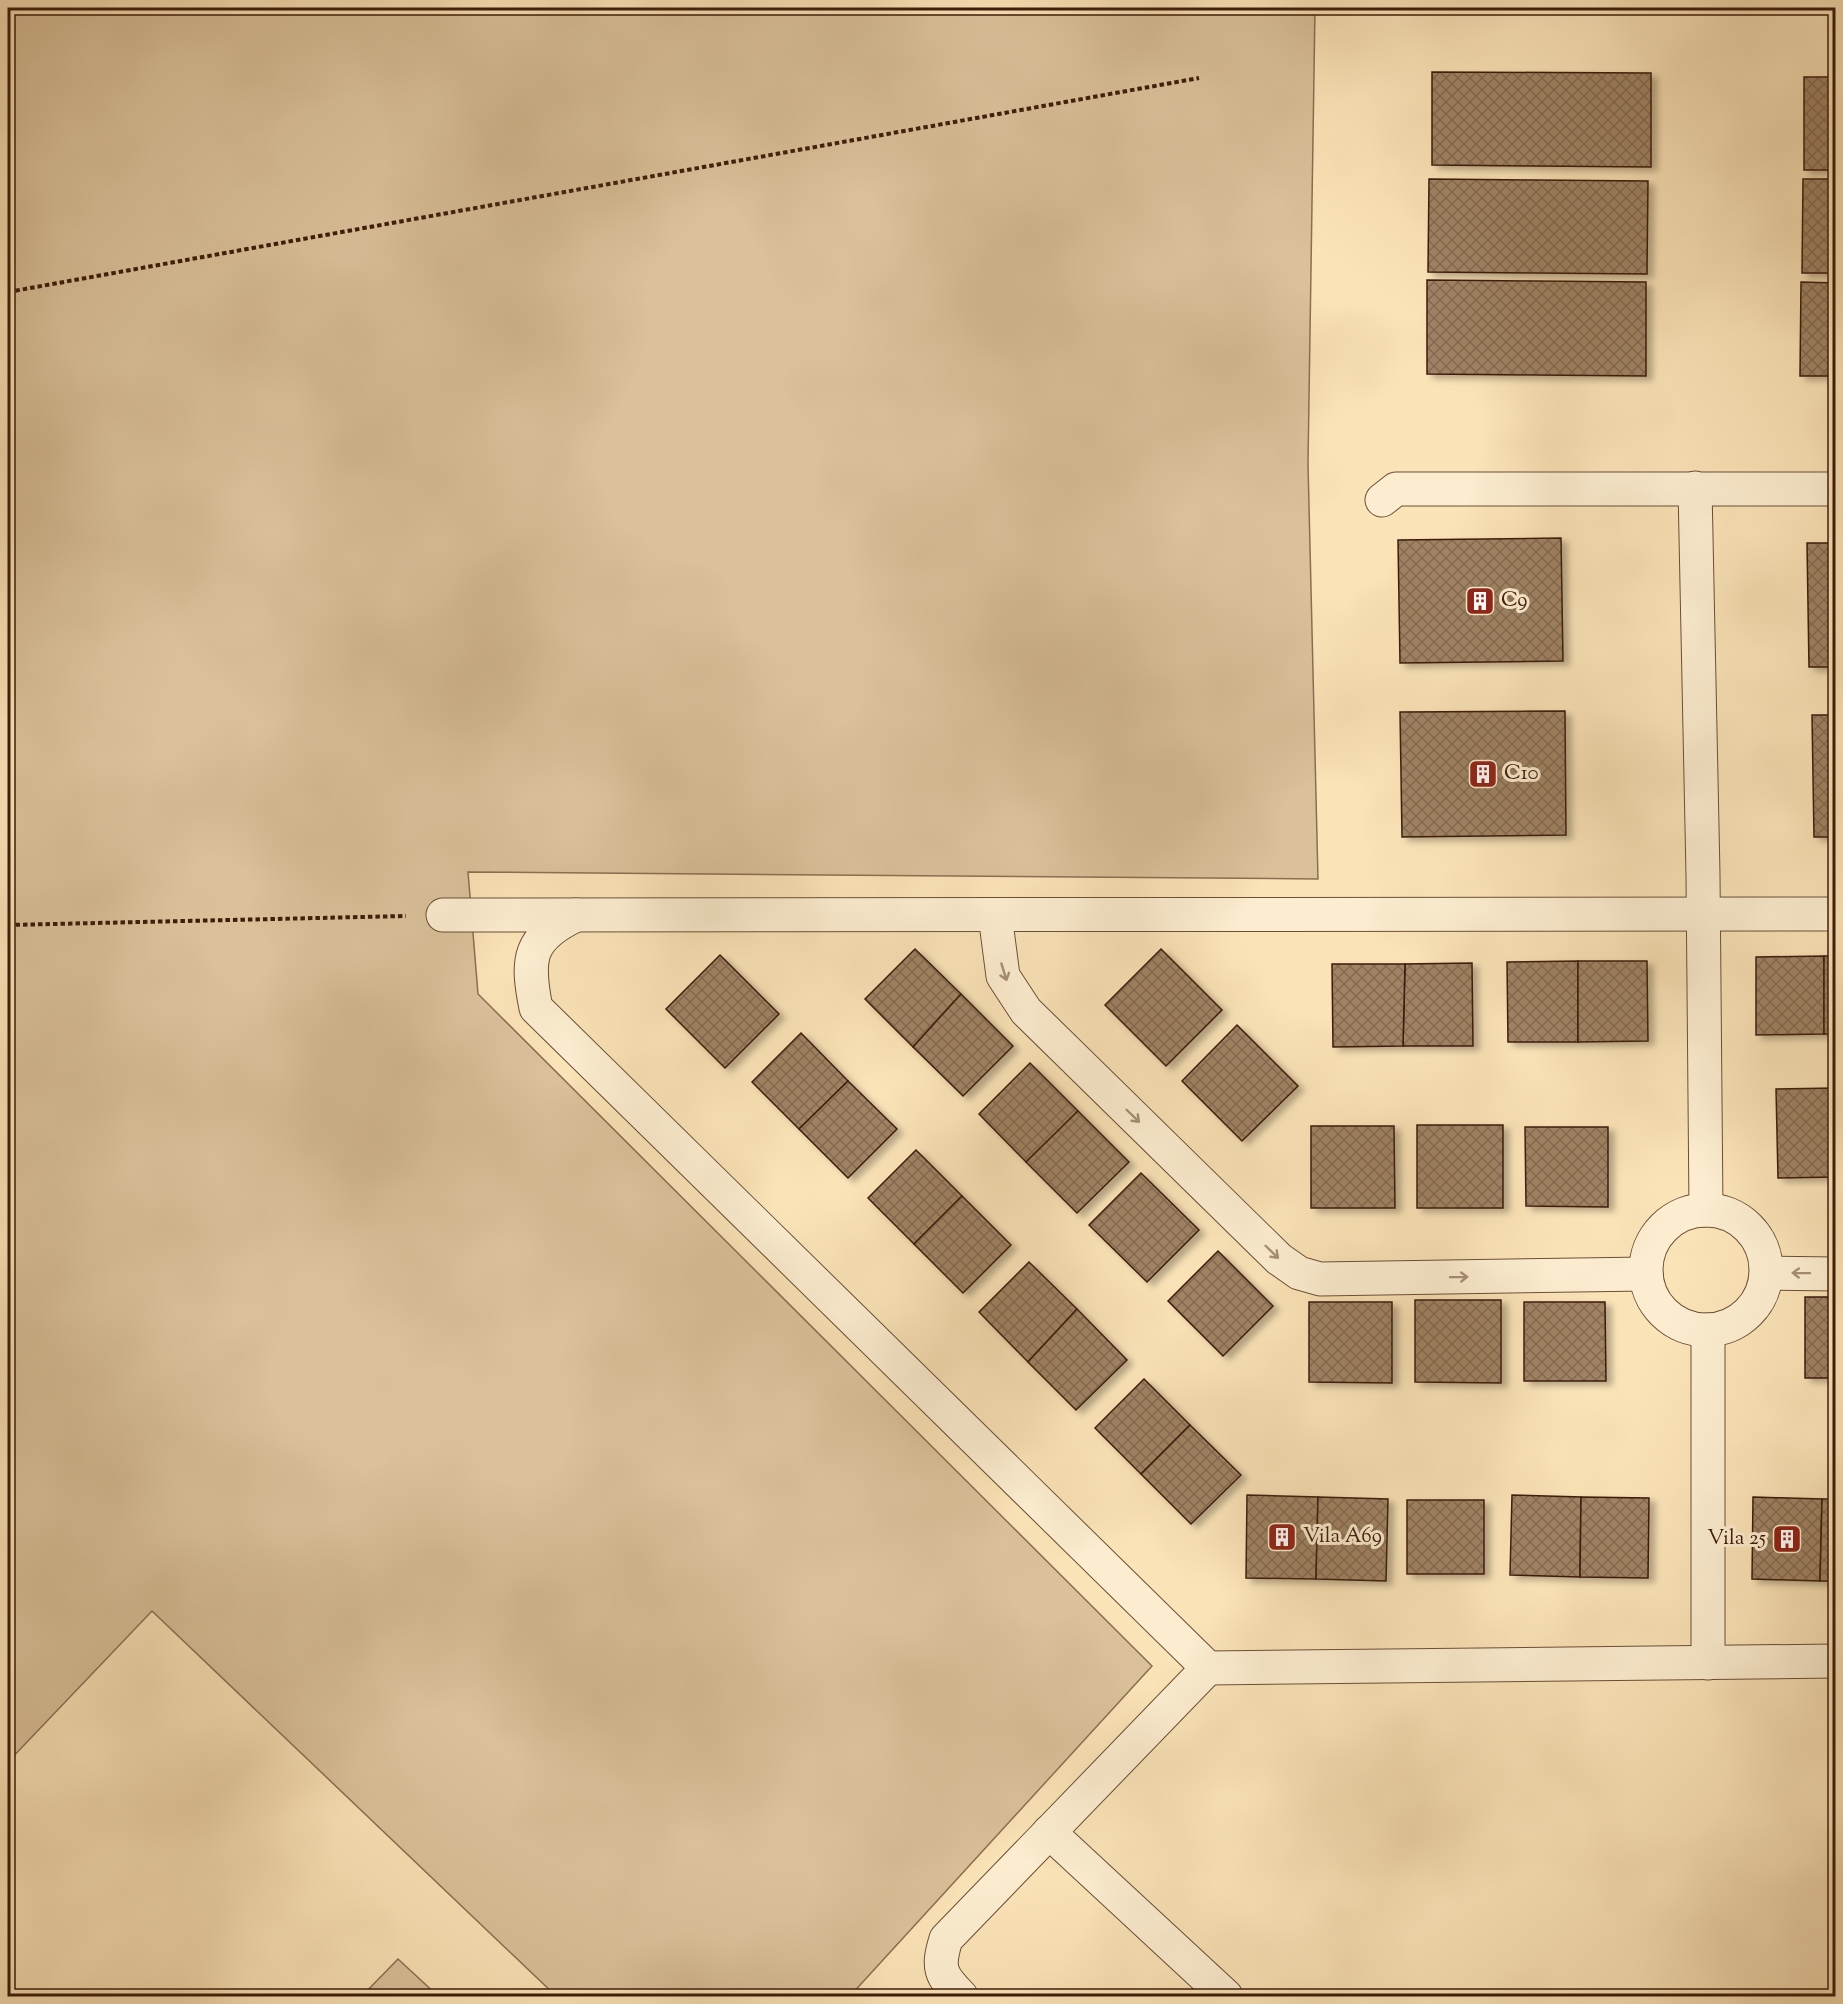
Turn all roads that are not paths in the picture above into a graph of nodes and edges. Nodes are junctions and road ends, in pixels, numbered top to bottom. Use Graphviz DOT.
graph roads {
  1 [pos="1695,488"];
  2 [pos="1836,489"];
  3 [pos="1382,500"];
  4 [pos="1703,914"];
  5 [pos="1836,914"];
  6 [pos="443,915"];
  7 [pos="576,915"];
  8 [pos="995,915"];
  9 [pos="1706,1210"];
  10 [pos="1767,1273"];
  11 [pos="1646,1274"];
  12 [pos="1836,1274"];
  13 [pos="1708,1330"];
  14 [pos="1836,1661"];
  15 [pos="1708,1663"];
  16 [pos="1208,1668"];
  17 [pos="1049,1832"];
  18 [pos="961,1996"];
  19 [pos="1226,1996"];
  1 -- 2 [label="street"];
  1 -- 3 [label="street"];
  1 -- 4 [label="street"];
  4 -- 5 [label="street"];
  4 -- 8 [label="street"];
  4 -- 9 [label="street"];
  6 -- 7 [label="street"];
  7 -- 8 [label="street"];
  7 -- 16 [label="street"];
  8 -- 11 [label="street, one-way"];
  9 -- 10 [label="street"];
  9 -- 11 [label="street"];
  12 -- 10 [label="street, one-way"];
  10 -- 13 [label="street"];
  11 -- 13 [label="street"];
  13 -- 15 [label="street"];
  14 -- 15 [label="street"];
  15 -- 16 [label="street"];
  16 -- 17 [label="street"];
  17 -- 18 [label="street"];
  17 -- 19 [label="street"];
}
